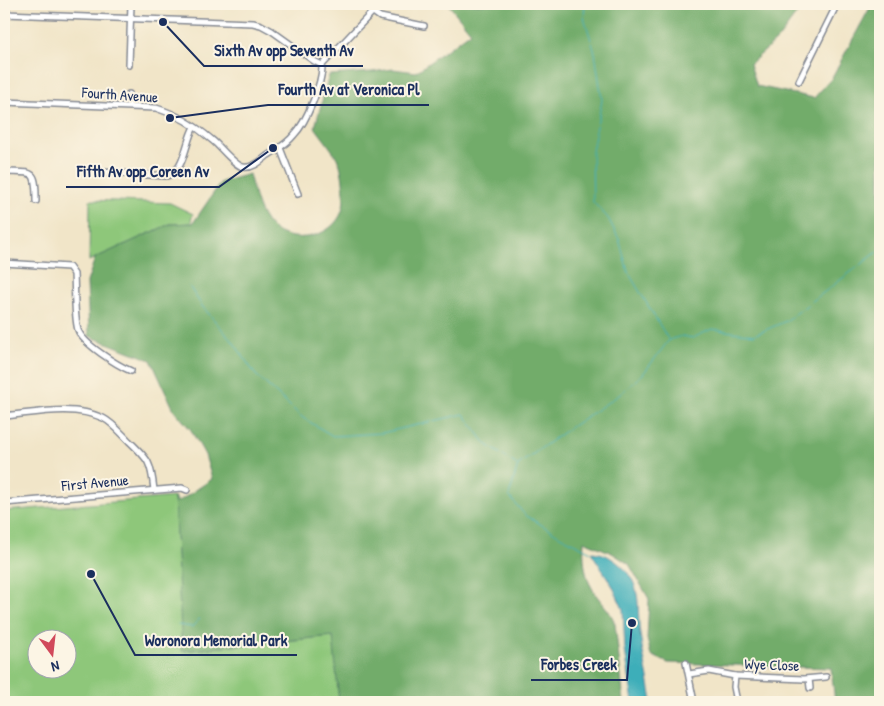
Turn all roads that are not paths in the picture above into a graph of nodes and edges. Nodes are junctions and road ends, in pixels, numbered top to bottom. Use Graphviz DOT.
graph roads {
  1 [pos="131,4"];
  2 [pos="380,4"];
  3 [pos="837,4"];
  4 [pos="373,12"];
  5 [pos="4,14"];
  6 [pos="131,19"];
  7 [pos="424,26"];
  8 [pos="129,65"];
  9 [pos="322,65"];
  10 [pos="799,81"];
  11 [pos="129,94"];
  12 [pos="4,102"];
  13 [pos="129,106"];
  14 [pos="194,127"];
  15 [pos="280,148"];
  16 [pos="4,172"];
  17 [pos="100,172"];
  18 [pos="298,194"];
  19 [pos="36,201"];
  20 [pos="4,263"];
  21 [pos="131,370"];
  22 [pos="4,416"];
  23 [pos="184,487"];
  24 [pos="154,490"];
  25 [pos="4,503"];
  26 [pos="686,663"];
  27 [pos="689,674"];
  28 [pos="735,676"];
  29 [pos="826,677"];
  30 [pos="809,679"];
  31 [pos="810,688"];
  32 [pos="694,702"];
  33 [pos="737,702"];
  1 -- 6 [label="street"];
  2 -- 4 [label="street"];
  3 -- 10 [label="street"];
  4 -- 7 [label="street"];
  4 -- 9 [label="street"];
  5 -- 6 [label="street"];
  6 -- 8 [label="street"];
  6 -- 9 [label="street"];
  9 -- 15 [label="street"];
  11 -- 13 [label="street"];
  12 -- 13 [label="street, Fourth Avenue"];
  13 -- 14 [label="street, Fourth Avenue"];
  14 -- 15 [label="street, Fourth Avenue"];
  14 -- 17 [label="street"];
  15 -- 18 [label="street"];
  16 -- 19 [label="street"];
  20 -- 21 [label="street"];
  22 -- 24 [label="street"];
  23 -- 24 [label="street, First Avenue"];
  24 -- 25 [label="street, First Avenue"];
  26 -- 27 [label="street"];
  27 -- 28 [label="street, Wye Close"];
  27 -- 32 [label="street"];
  28 -- 30 [label="street, Wye Close"];
  28 -- 33 [label="street, Wye Close"];
  29 -- 30 [label="street, Wye Close"];
  30 -- 31 [label="street, Wye Close"];
}
